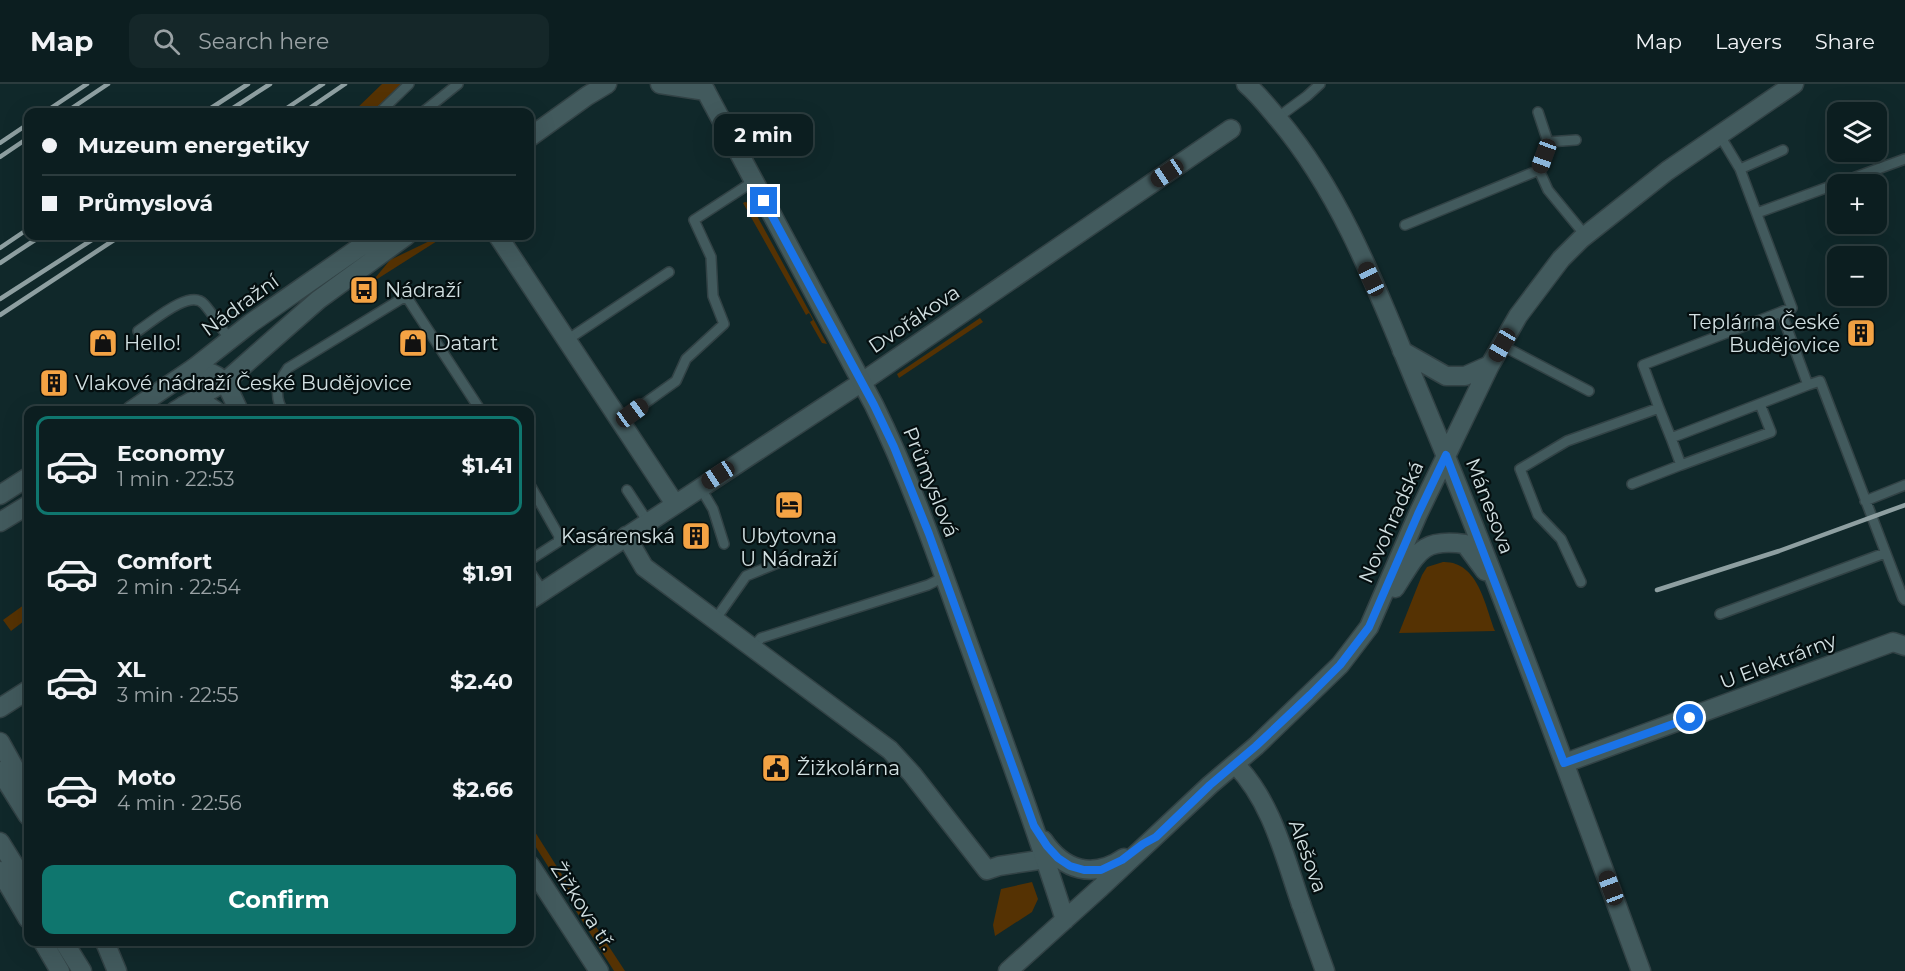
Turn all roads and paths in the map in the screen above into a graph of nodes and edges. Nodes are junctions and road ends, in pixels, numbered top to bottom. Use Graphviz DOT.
graph roads {
  1 [pos="409,84"];
  2 [pos="458,84"];
  3 [pos="607,84"];
  4 [pos="660,84"];
  5 [pos="1246,84"];
  6 [pos="1320,84"];
  7 [pos="1794,84"];
  8 [pos="704,88"];
  9 [pos="384,108"];
  10 [pos="428,108"];
  11 [pos="1538,112"];
  12 [pos="1277,118"];
  13 [pos="1231,129"];
  14 [pos="534,134"];
  15 [pos="1719,134"];
  16 [pos="1576,140"];
  17 [pos="1548,142"];
  18 [pos="1783,150"];
  19 [pos="1905,159"];
  20 [pos="1740,169"];
  21 [pos="1539,170"];
  22 [pos="754,180"];
  23 [pos="1757,213"];
  24 [pos="1405,225"];
  25 [pos="1586,235"];
  26 [pos="370,240"];
  27 [pos="400,240"];
  28 [pos="501,240"];
  29 [pos="669,272"];
  30 [pos="1781,312"];
  31 [pos="138,330"];
  32 [pos="230,339"];
  33 [pos="567,340"];
  34 [pos="1502,345"];
  35 [pos="1402,351"];
  36 [pos="1490,365"];
  37 [pos="194,368"];
  38 [pos="226,381"];
  39 [pos="862,382"];
  40 [pos="1808,385"];
  41 [pos="1589,391"];
  42 [pos="1760,404"];
  43 [pos="138,406"];
  44 [pos="184,406"];
  45 [pos="237,406"];
  46 [pos="280,406"];
  47 [pos="478,406"];
  48 [pos="1659,408"];
  49 [pos="620,421"];
  50 [pos="1671,438"];
  51 [pos="1446,455"];
  52 [pos="1681,465"];
  53 [pos="24,480"];
  54 [pos="1632,484"];
  55 [pos="1905,485"];
  56 [pos="700,487"];
  57 [pos="627,490"];
  58 [pos="534,492"];
  59 [pos="0,495"];
  60 [pos="1865,501"];
  61 [pos="675,504"];
  62 [pos="24,508"];
  63 [pos="0,522"];
  64 [pos="648,522"];
  65 [pos="626,536"];
  66 [pos="724,544"];
  67 [pos="1885,554"];
  68 [pos="778,563"];
  69 [pos="534,564"];
  70 [pos="534,576"];
  71 [pos="944,577"];
  72 [pos="1581,582"];
  73 [pos="540,593"];
  74 [pos="1500,593"];
  75 [pos="1905,600"];
  76 [pos="1720,614"];
  77 [pos="715,620"];
  78 [pos="1369,627"];
  79 [pos="1905,646"];
  80 [pos="752,648"];
  81 [pos="24,693"];
  82 [pos="0,708"];
  83 [pos="0,742"];
  84 [pos="1564,763"];
  85 [pos="1234,765"];
  86 [pos="0,771"];
  87 [pos="24,785"];
  88 [pos="24,810"];
  89 [pos="1034,826"];
  90 [pos="1156,837"];
  91 [pos="0,842"];
  92 [pos="1046,860"];
  93 [pos="534,871"];
  94 [pos="0,872"];
  95 [pos="24,881"];
  96 [pos="24,912"];
  97 [pos="1065,920"];
  98 [pos="45,946"];
  99 [pos="66,946"];
  100 [pos="107,946"];
  101 [pos="60,971"];
  102 [pos="82,971"];
  103 [pos="117,971"];
  104 [pos="599,971"];
  105 [pos="1008,971"];
  106 [pos="1325,971"];
  107 [pos="1641,971"];
  1 -- 9 [label="lane"];
  2 -- 10 [label="lane"];
  3 -- 14 [label="street"];
  4 -- 8 [label="street"];
  5 -- 12 [label="street, Mánesova"];
  6 -- 12 [label="lane"];
  7 -- 15 [label="street, Novohradská"];
  8 -- 22 [label="street, Průmyslová"];
  11 -- 17 [label="lane"];
  12 -- 35 [label="street, Mánesova"];
  13 -- 39 [label="street, Dvořákova"];
  15 -- 20 [label="lane"];
  15 -- 25 [label="street, Novohradská"];
  16 -- 17 [label="lane"];
  17 -- 21 [label="lane"];
  18 -- 20 [label="lane"];
  19 -- 23 [label="lane"];
  20 -- 23 [label="lane"];
  21 -- 24 [label="lane"];
  21 -- 25 [label="lane"];
  22 -- 39 [label="street, Průmyslová"];
  22 -- 49 [label="lane"];
  23 -- 30 [label="lane"];
  25 -- 34 [label="street, Novohradská"];
  26 -- 32 [label="street, Nádražní"];
  27 -- 38 [label="street"];
  28 -- 33 [label="street"];
  29 -- 33 [label="lane"];
  30 -- 40 [label="lane"];
  30 -- 48 [label="lane"];
  31 -- 32 [label="lane"];
  32 -- 37 [label="street, Nádražní"];
  33 -- 49 [label="street"];
  34 -- 36 [label="street, Novohradská"];
  34 -- 41 [label="lane"];
  35 -- 36 [label="street"];
  35 -- 51 [label="street, Mánesova"];
  36 -- 51 [label="street, Novohradská"];
  37 -- 38 [label="street"];
  37 -- 43 [label="street, Nádražní"];
  38 -- 44 [label="street"];
  38 -- 45 [label="street"];
  39 -- 56 [label="street, Dvořákova"];
  39 -- 71 [label="street, Průmyslová"];
  40 -- 42 [label="lane"];
  40 -- 60 [label="lane"];
  42 -- 50 [label="lane"];
  42 -- 52 [label="lane"];
  46 -- 47 [label="lane"];
  48 -- 50 [label="lane"];
  48 -- 72 [label="lane"];
  49 -- 61 [label="street"];
  50 -- 52 [label="lane"];
  51 -- 74 [label="street, Mánesova"];
  51 -- 78 [label="street, Novohradská"];
  52 -- 54 [label="lane"];
  53 -- 59 [label="street"];
  55 -- 60 [label="lane"];
  56 -- 61 [label="street, Dvořákova"];
  56 -- 66 [label="lane"];
  57 -- 64 [label="lane"];
  58 -- 69 [label="lane"];
  60 -- 67 [label="lane"];
  61 -- 64 [label="street, Dvořákova"];
  62 -- 63 [label="street"];
  64 -- 65 [label="street, Dvořákova"];
  65 -- 73 [label="street, Dvořákova"];
  65 -- 77 [label="street"];
  67 -- 75 [label="lane"];
  67 -- 76 [label="lane"];
  68 -- 77 [label="lane"];
  70 -- 73 [label="lane"];
  71 -- 80 [label="lane"];
  71 -- 89 [label="street, Průmyslová"];
  74 -- 78 [label="street"];
  74 -- 84 [label="street, Mánesova"];
  77 -- 80 [label="street"];
  78 -- 85 [label="street, Novohradská"];
  79 -- 84 [label="street, U Elektrárny"];
  80 -- 92 [label="street"];
  81 -- 82 [label="street"];
  83 -- 87 [label="street"];
  84 -- 107 [label="street, Mánesova"];
  85 -- 90 [label="street, Novohradská"];
  85 -- 106 [label="street, Alešova"];
  86 -- 88 [label="street"];
  89 -- 90 [label="street"];
  89 -- 92 [label="street, Průmyslová"];
  90 -- 97 [label="street, Novohradská"];
  91 -- 95 [label="street"];
  92 -- 97 [label="street, Průmyslová"];
  93 -- 104 [label="street, Žižkova tř."];
  94 -- 96 [label="street"];
  97 -- 105 [label="street, Novohradská"];
  98 -- 101 [label="street"];
  99 -- 102 [label="street"];
  100 -- 103 [label="street"];
}
